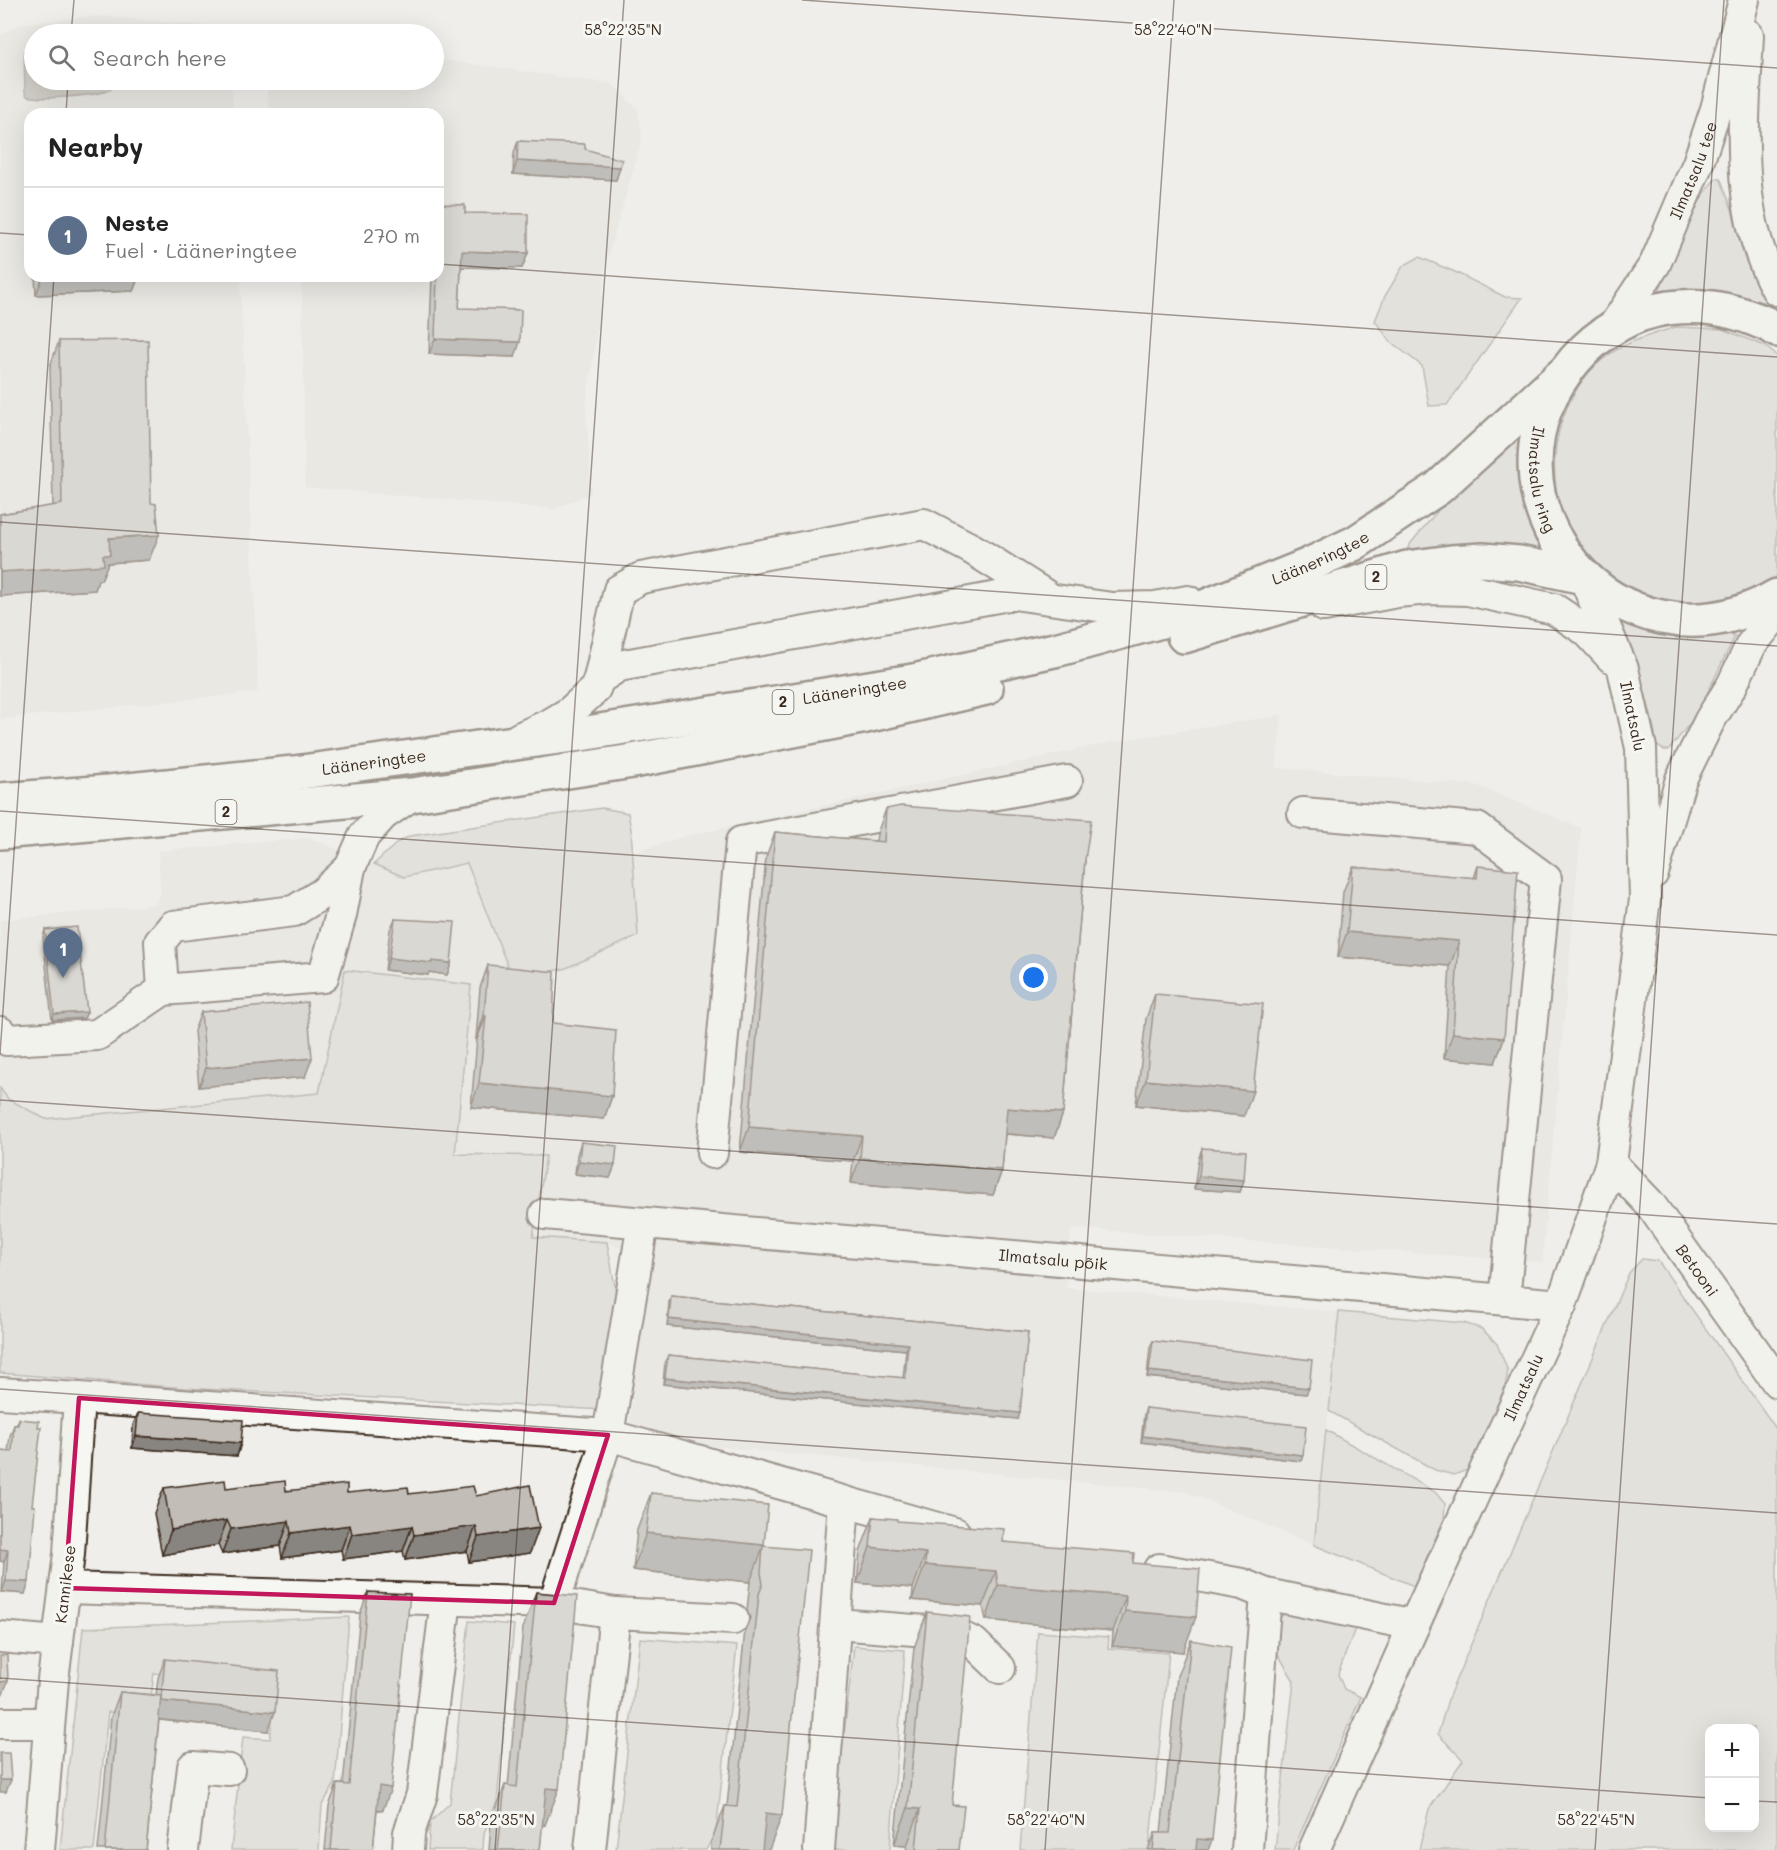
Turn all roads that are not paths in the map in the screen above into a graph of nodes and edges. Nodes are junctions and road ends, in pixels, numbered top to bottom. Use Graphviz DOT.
graph roads {
  1 [pos="1744,0"];
  2 [pos="1750,0"];
  3 [pos="1777,290"];
  4 [pos="1613,327"];
  5 [pos="1777,330"];
  6 [pos="1563,374"];
  7 [pos="1584,577"];
  8 [pos="1252,587"];
  9 [pos="1777,596"];
  10 [pos="1053,600"];
  11 [pos="1777,613"];
  12 [pos="1174,639"];
  13 [pos="1623,669"];
  14 [pos="599,679"];
  15 [pos="505,744"];
  16 [pos="1067,781"];
  17 [pos="412,795"];
  18 [pos="0,800"];
  19 [pos="1303,813"];
  20 [pos="0,832"];
  21 [pos="350,868"];
  22 [pos="1645,899"];
  23 [pos="162,990"];
  24 [pos="0,1032"];
  25 [pos="712,1153"];
  26 [pos="1611,1162"];
  27 [pos="545,1214"];
  28 [pos="643,1223"];
  29 [pos="1504,1300"];
  30 [pos="1562,1305"];
  31 [pos="1777,1382"];
  32 [pos="0,1393"];
  33 [pos="79,1398"];
  34 [pos="608,1435"];
  35 [pos="844,1502"];
  36 [pos="983,1538"];
  37 [pos="1132,1565"];
  38 [pos="65,1588"];
  39 [pos="1266,1594"];
  40 [pos="446,1600"];
  41 [pos="554,1603"];
  42 [pos="615,1613"];
  43 [pos="733,1619"];
  44 [pos="836,1624"];
  45 [pos="1413,1625"];
  46 [pos="0,1637"];
  47 [pos="58,1642"];
  48 [pos="1000,1668"];
  49 [pos="0,1722"];
  50 [pos="50,1723"];
  51 [pos="229,1770"];
  52 [pos="39,1850"];
  53 [pos="183,1850"];
  54 [pos="408,1850"];
  55 [pos="590,1850"];
  56 [pos="819,1850"];
  57 [pos="1247,1850"];
  58 [pos="1314,1850"];
  1 -- 4 [label="street, Ilmatsalu tee"];
  2 -- 3 [label="street"];
  4 -- 5 [label="highway, Ilmatsalu ring"];
  4 -- 6 [label="highway, Ilmatsalu ring"];
  6 -- 7 [label="highway, Ilmatsalu ring"];
  6 -- 8 [label="highway, Lääneringtee / 2"];
  7 -- 9 [label="highway, Ilmatsalu ring"];
  7 -- 12 [label="highway, Lääneringtee / 2"];
  7 -- 13 [label="street, Ilmatsalu"];
  8 -- 10 [label="street"];
  8 -- 15 [label="highway, Lääneringtee / 2"];
  10 -- 14 [label="street"];
  10 -- 14 [label="street"];
  11 -- 22 [label="street, Ilmatsalu"];
  12 -- 13 [label="street"];
  12 -- 17 [label="highway, Lääneringtee / 2"];
  13 -- 22 [label="street, Ilmatsalu"];
  14 -- 15 [label="street"];
  15 -- 18 [label="highway, Lääneringtee / 2"];
  16 -- 25 [label="street"];
  17 -- 20 [label="highway, Lääneringtee / 2"];
  17 -- 21 [label="street"];
  19 -- 29 [label="street"];
  21 -- 23 [label="street"];
  21 -- 23 [label="street"];
  22 -- 26 [label="street, Ilmatsalu"];
  23 -- 24 [label="street"];
  26 -- 30 [label="street, Ilmatsalu"];
  26 -- 31 [label="street, Betooni"];
  27 -- 28 [label="street, Ilmatsalu põik"];
  28 -- 29 [label="street, Ilmatsalu põik"];
  28 -- 34 [label="street"];
  29 -- 30 [label="street, Ilmatsalu põik"];
  30 -- 45 [label="street, Ilmatsalu"];
  32 -- 33 [label="street"];
  33 -- 34 [label="street"];
  33 -- 38 [label="street, Kannikese"];
  34 -- 35 [label="street"];
  34 -- 41 [label="street"];
  35 -- 36 [label="street"];
  35 -- 44 [label="street"];
  37 -- 39 [label="street"];
  38 -- 40 [label="street"];
  38 -- 47 [label="street, Kannikese"];
  39 -- 45 [label="street"];
  39 -- 57 [label="street"];
  40 -- 41 [label="street"];
  40 -- 54 [label="street"];
  41 -- 42 [label="street"];
  42 -- 43 [label="street"];
  42 -- 55 [label="street"];
  44 -- 48 [label="street"];
  44 -- 56 [label="street"];
  45 -- 58 [label="street, Ilmatsalu"];
  46 -- 47 [label="street"];
  47 -- 50 [label="street, Kannikese"];
  49 -- 50 [label="street"];
  50 -- 52 [label="street, Kannikese"];
  51 -- 53 [label="street"];
}
